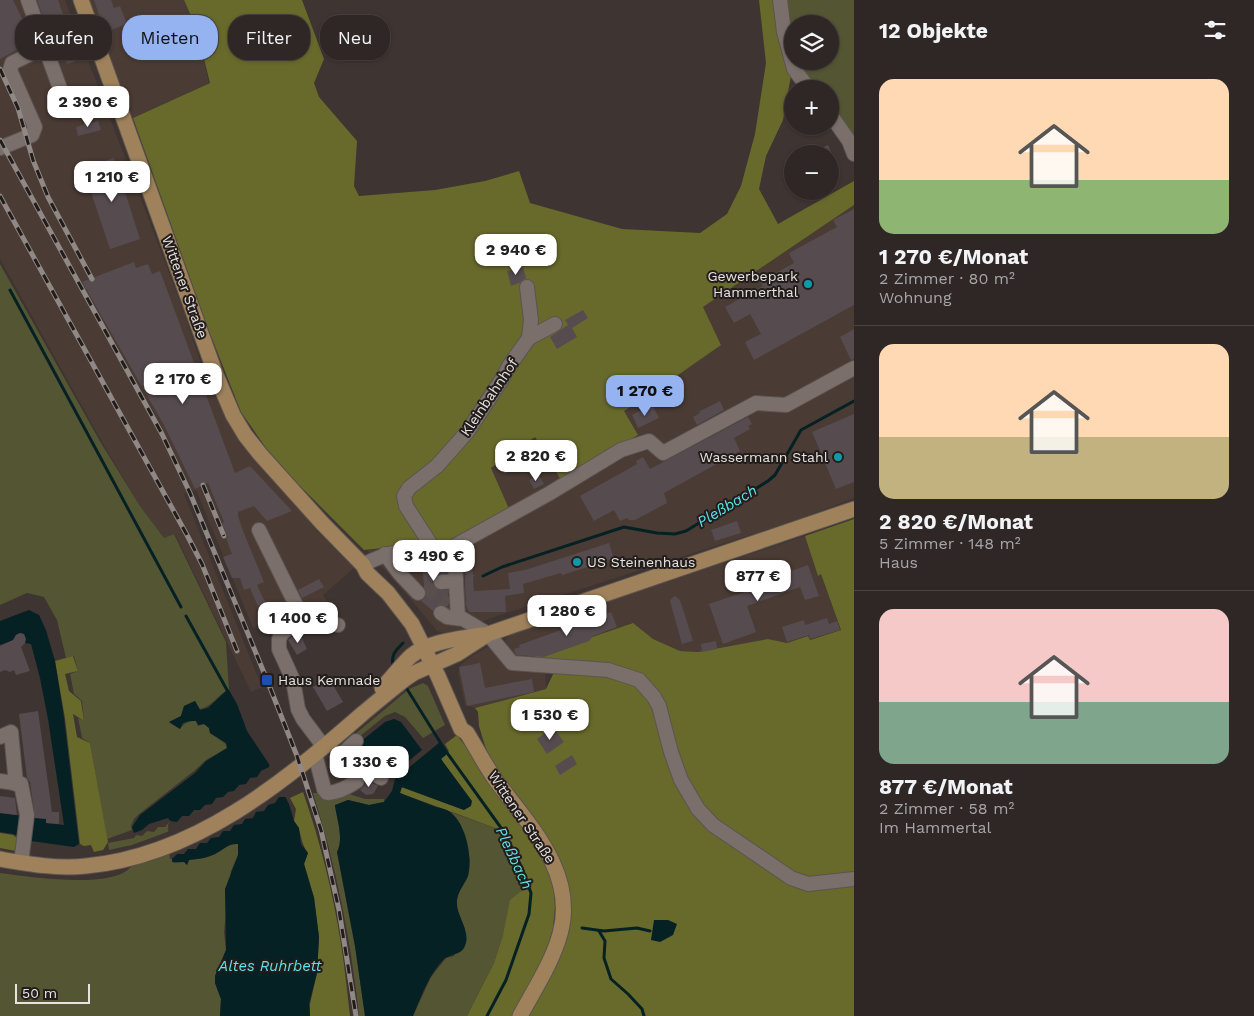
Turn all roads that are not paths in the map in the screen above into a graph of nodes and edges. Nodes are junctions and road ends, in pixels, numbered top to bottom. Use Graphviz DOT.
graph roads {
  1 [pos="28,0"];
  2 [pos="81,0"];
  3 [pos="780,0"];
  4 [pos="33,15"];
  5 [pos="86,15"];
  6 [pos="15,59"];
  7 [pos="49,60"];
  8 [pos="103,60"];
  9 [pos="802,80"];
  10 [pos="66,105"];
  11 [pos="839,127"];
  12 [pos="0,148"];
  13 [pos="854,154"];
  14 [pos="527,287"];
  15 [pos="555,324"];
  16 [pos="529,338"];
  17 [pos="854,368"];
  18 [pos="854,508"];
  19 [pos="259,530"];
  20 [pos="454,547"];
  21 [pos="433,548"];
  22 [pos="385,554"];
  23 [pos="363,564"];
  24 [pos="456,581"];
  25 [pos="441,582"];
  26 [pos="418,585"];
  27 [pos="299,620"];
  28 [pos="338,625"];
  29 [pos="488,634"];
  30 [pos="428,647"];
  31 [pos="437,664"];
  32 [pos="363,713"];
  33 [pos="0,737"];
  34 [pos="356,741"];
  35 [pos="320,751"];
  36 [pos="358,771"];
  37 [pos="381,778"];
  38 [pos="0,781"];
  39 [pos="16,784"];
  40 [pos="0,859"];
  41 [pos="20,862"];
  42 [pos="854,879"];
  43 [pos="520,1016"];
  1 -- 4 [label="street"];
  2 -- 5 [label="main road, Wittener Straße"];
  3 -- 9 [label="street"];
  6 -- 12 [label="street"];
  7 -- 10 [label="street"];
  8 -- 23 [label="main road, Wittener Straße"];
  11 -- 13 [label="street"];
  14 -- 16 [label="street"];
  15 -- 16 [label="street, Kleinbahnhof"];
  16 -- 21 [label="street, Kleinbahnhof"];
  17 -- 20 [label="street"];
  18 -- 29 [label="main road"];
  19 -- 27 [label="street"];
  20 -- 21 [label="street"];
  20 -- 24 [label="street"];
  21 -- 22 [label="street"];
  22 -- 23 [label="street"];
  22 -- 26 [label="street"];
  23 -- 30 [label="main road, Wittener Straße"];
  24 -- 25 [label="street"];
  24 -- 29 [label="street"];
  27 -- 28 [label="street"];
  27 -- 35 [label="street"];
  29 -- 30 [label="main road"];
  29 -- 31 [label="main road"];
  29 -- 42 [label="street"];
  30 -- 31 [label="main road, Wittener Straße"];
  30 -- 32 [label="main road"];
  31 -- 32 [label="main road"];
  31 -- 43 [label="main road, Wittener Straße"];
  32 -- 35 [label="main road"];
  33 -- 39 [label="street"];
  34 -- 36 [label="street"];
  35 -- 36 [label="street"];
  35 -- 41 [label="main road"];
  36 -- 37 [label="street"];
  38 -- 39 [label="street"];
  39 -- 41 [label="street"];
  40 -- 41 [label="main road"];
}
